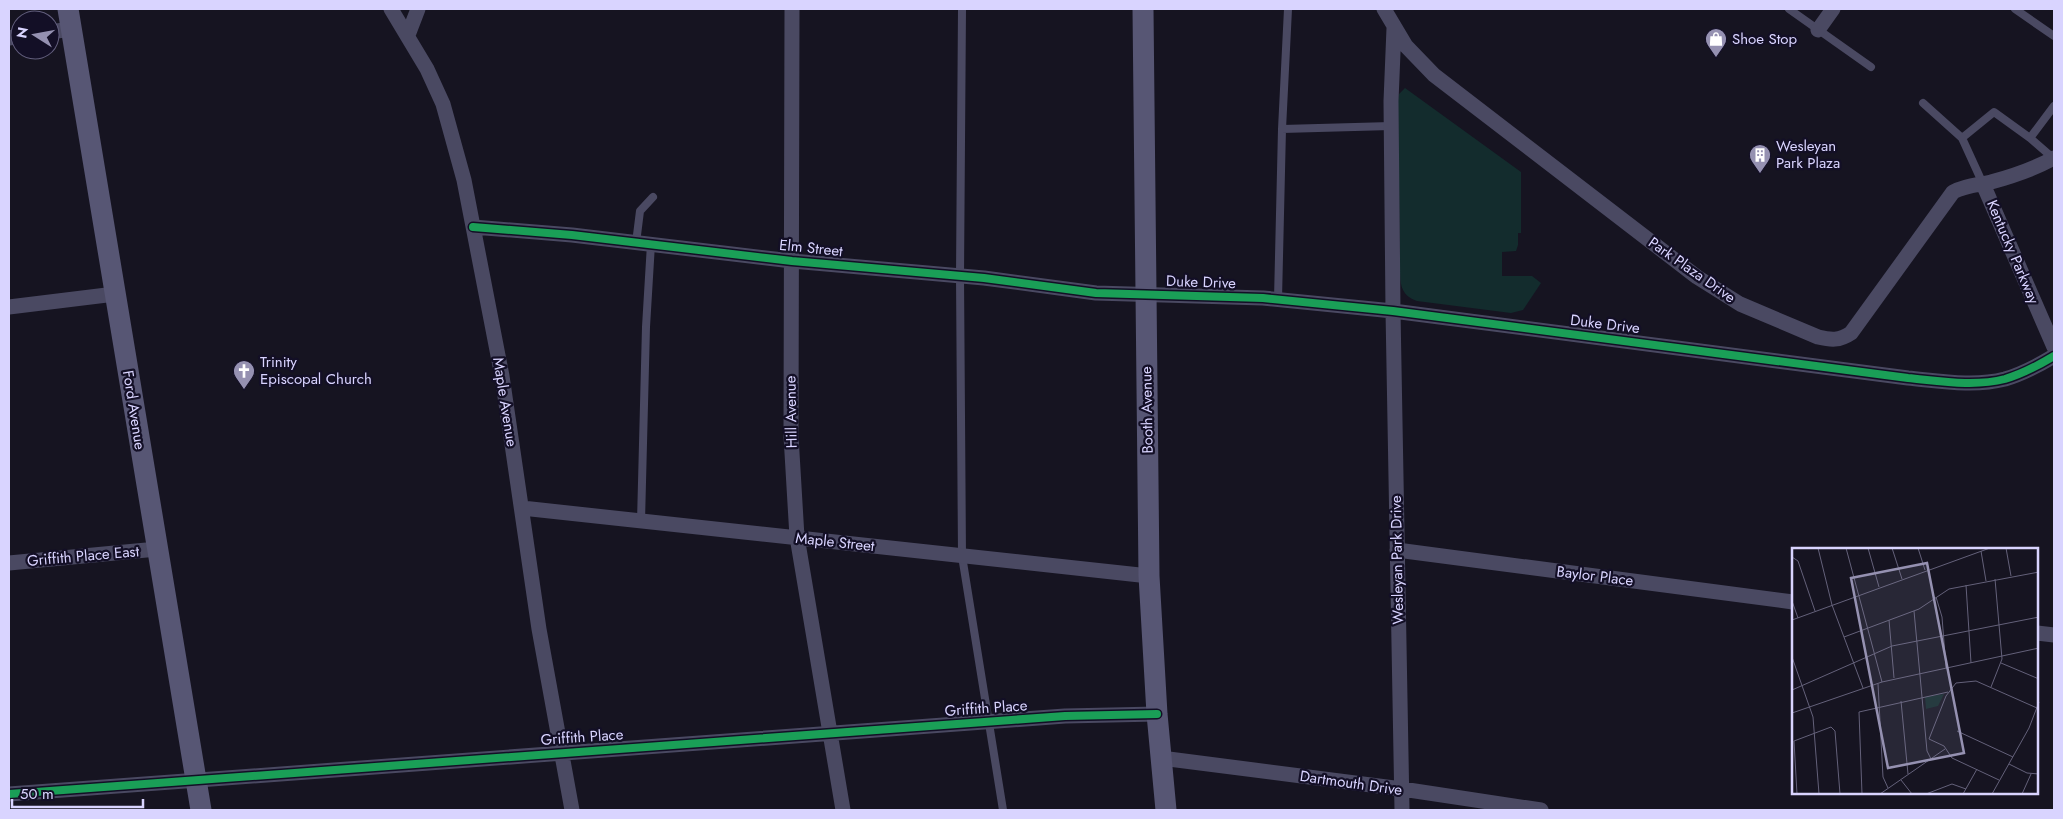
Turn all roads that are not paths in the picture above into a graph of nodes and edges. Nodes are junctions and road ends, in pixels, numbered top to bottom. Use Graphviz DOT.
graph roads {
  1 [pos="391,9"];
  2 [pos="418,9"];
  3 [pos="792,9"];
  4 [pos="962,9"];
  5 [pos="1143,9"];
  6 [pos="1288,9"];
  7 [pos="1384,9"];
  8 [pos="1789,9"];
  9 [pos="1833,9"];
  10 [pos="2015,9"];
  11 [pos="69,19"];
  12 [pos="1394,28"];
  13 [pos="1818,30"];
  14 [pos="408,35"];
  15 [pos="2054,36"];
  16 [pos="1871,67"];
  17 [pos="1923,103"];
  18 [pos="2054,106"];
  19 [pos="1391,126"];
  20 [pos="1282,129"];
  21 [pos="1962,138"];
  22 [pos="2030,138"];
  23 [pos="2054,159"];
  24 [pos="1983,184"];
  25 [pos="653,197"];
  26 [pos="473,228"];
  27 [pos="644,244"];
  28 [pos="792,261"];
  29 [pos="960,276"];
  30 [pos="115,294"];
  31 [pos="1146,294"];
  32 [pos="1278,299"];
  33 [pos="9,307"];
  34 [pos="1393,311"];
  35 [pos="2054,347"];
  36 [pos="2054,356"];
  37 [pos="522,508"];
  38 [pos="641,521"];
  39 [pos="797,537"];
  40 [pos="157,549"];
  41 [pos="1397,550"];
  42 [pos="962,556"];
  43 [pos="9,563"];
  44 [pos="1149,576"];
  45 [pos="1792,602"];
  46 [pos="2038,633"];
  47 [pos="2054,636"];
  48 [pos="1157,714"];
  49 [pos="988,722"];
  50 [pos="830,734"];
  51 [pos="561,752"];
  52 [pos="1161,758"];
  53 [pos="196,779"];
  54 [pos="1402,789"];
  55 [pos="9,794"];
  56 [pos="201,810"];
  57 [pos="572,810"];
  58 [pos="843,810"];
  59 [pos="1003,810"];
  60 [pos="1166,810"];
  61 [pos="1402,810"];
  62 [pos="1541,810"];
  1 -- 14 [label="street, Maple Avenue"];
  2 -- 14 [label="street"];
  3 -- 28 [label="street, Hill Avenue"];
  4 -- 29 [label="lane"];
  5 -- 31 [label="street, Booth Avenue"];
  6 -- 20 [label="lane"];
  7 -- 12 [label="street, Park Plaza Drive"];
  8 -- 13 [label="lane"];
  9 -- 13 [label="street"];
  10 -- 15 [label="lane"];
  11 -- 30 [label="street, Ford Avenue"];
  12 -- 19 [label="street, Park Plaza Drive"];
  12 -- 24 [label="street, Park Plaza Drive"];
  13 -- 16 [label="lane"];
  14 -- 26 [label="street, Maple Avenue"];
  17 -- 21 [label="lane"];
  18 -- 22 [label="lane"];
  19 -- 20 [label="lane"];
  19 -- 34 [label="street, Park Plaza Drive"];
  20 -- 32 [label="lane"];
  21 -- 22 [label="lane"];
  21 -- 24 [label="lane"];
  22 -- 23 [label="lane"];
  23 -- 24 [label="street, Park Plaza Drive"];
  24 -- 35 [label="street, Kentucky Parkway"];
  25 -- 27 [label="lane"];
  26 -- 27 [label="street, Elm Street"];
  26 -- 37 [label="street, Maple Avenue"];
  27 -- 28 [label="street, Elm Street"];
  27 -- 38 [label="lane"];
  28 -- 29 [label="street, Elm Street"];
  28 -- 39 [label="street, Hill Avenue"];
  29 -- 31 [label="street, Elm Street"];
  29 -- 42 [label="lane"];
  30 -- 33 [label="street"];
  30 -- 40 [label="street, Ford Avenue"];
  31 -- 32 [label="street, Duke Drive"];
  31 -- 44 [label="street, Booth Avenue"];
  32 -- 34 [label="street, Duke Drive"];
  34 -- 36 [label="street, Duke Drive"];
  34 -- 41 [label="street, Wesleyan Park Drive"];
  37 -- 38 [label="street, Maple Street"];
  37 -- 51 [label="street, Maple Avenue"];
  38 -- 39 [label="street, Maple Street"];
  39 -- 42 [label="street, Maple Street"];
  39 -- 50 [label="street, Hill Avenue"];
  40 -- 43 [label="street, Griffith Place East"];
  40 -- 53 [label="street, Ford Avenue"];
  41 -- 45 [label="street, Baylor Place"];
  41 -- 54 [label="street, Wesleyan Park Drive"];
  42 -- 44 [label="street, Maple Street"];
  42 -- 49 [label="lane"];
  44 -- 48 [label="street, Booth Avenue"];
  46 -- 47 [label="street"];
  48 -- 49 [label="street, Griffith Place"];
  48 -- 52 [label="street, Booth Avenue"];
  49 -- 50 [label="street, Griffith Place"];
  49 -- 59 [label="lane"];
  50 -- 51 [label="street, Griffith Place"];
  50 -- 58 [label="street, Hill Avenue"];
  51 -- 53 [label="street, Griffith Place"];
  51 -- 57 [label="street, Maple Avenue"];
  52 -- 54 [label="street, Dartmouth Drive"];
  52 -- 60 [label="street, Booth Avenue"];
  53 -- 55 [label="street, Griffith Place"];
  53 -- 56 [label="street, Ford Avenue"];
  54 -- 61 [label="street, Wesleyan Park Drive"];
  54 -- 62 [label="street, Dartmouth Drive"];
}
